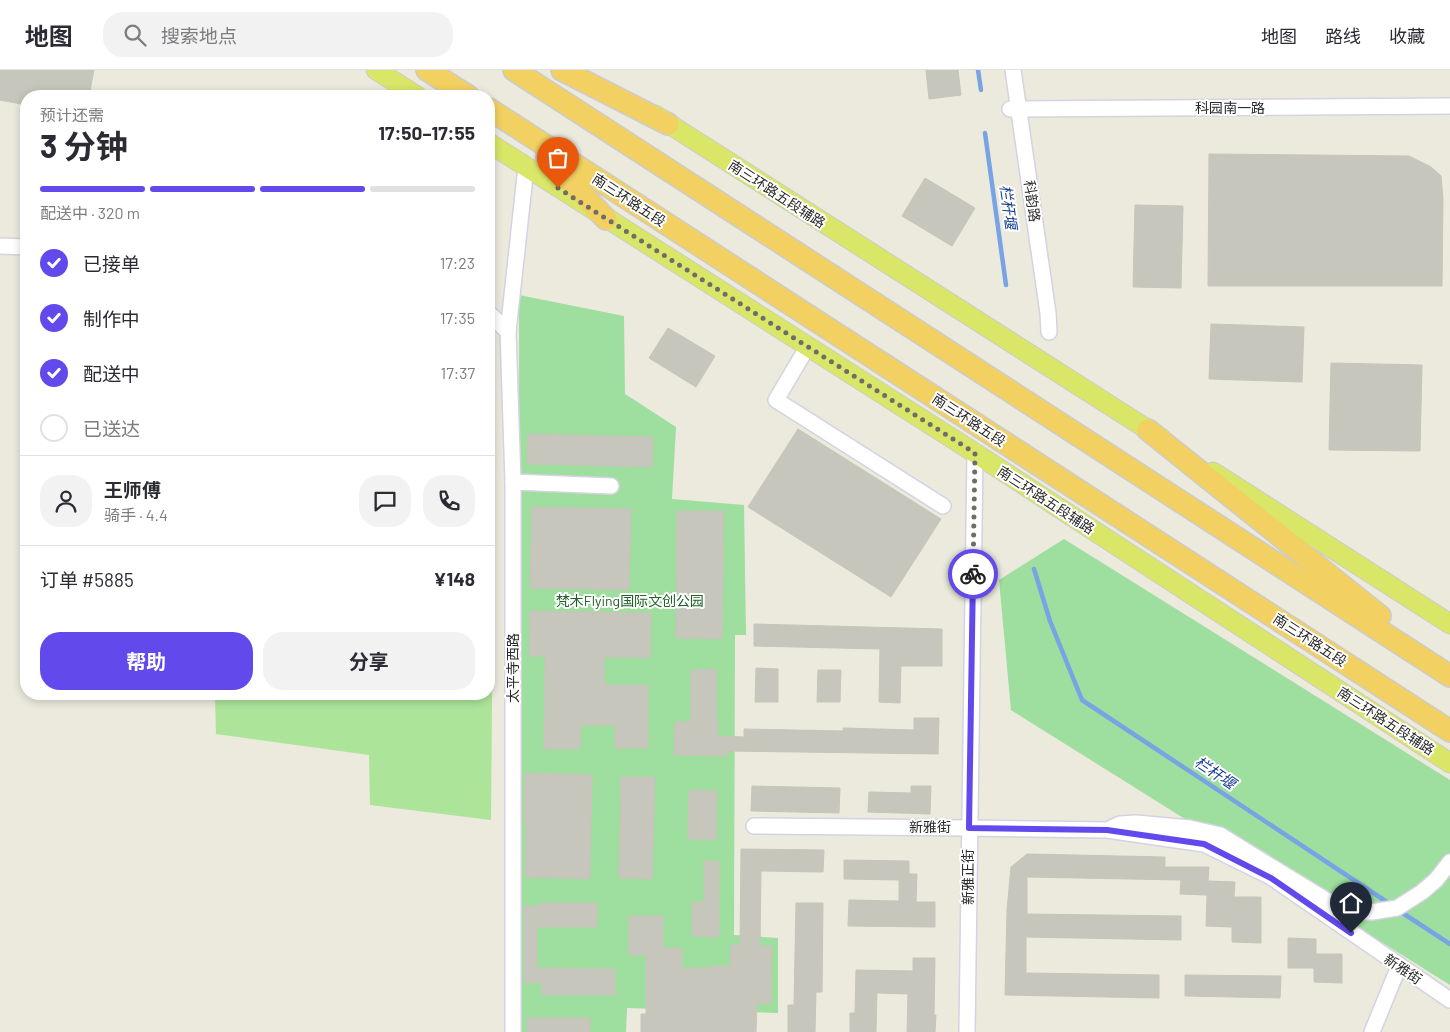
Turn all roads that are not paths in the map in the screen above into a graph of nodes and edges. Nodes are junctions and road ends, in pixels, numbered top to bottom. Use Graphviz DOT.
graph roads {
  1 [pos="376,70"];
  2 [pos="427,70"];
  3 [pos="514,70"];
  4 [pos="562,70"];
  5 [pos="584,70"];
  6 [pos="1014,70"];
  7 [pos="408,90"];
  8 [pos="459,90"];
  9 [pos="1450,106"];
  10 [pos="1014,109"];
  11 [pos="495,113"];
  12 [pos="668,124"];
  13 [pos="523,131"];
  14 [pos="495,147"];
  15 [pos="526,167"];
  16 [pos="606,219"];
  17 [pos="0,246"];
  18 [pos="20,246"];
  19 [pos="495,319"];
  20 [pos="508,332"];
  21 [pos="1049,332"];
  22 [pos="808,346"];
  23 [pos="1148,430"];
  24 [pos="975,453"];
  25 [pos="513,482"];
  26 [pos="611,486"];
  27 [pos="943,506"];
  28 [pos="1450,624"];
  29 [pos="1450,674"];
  30 [pos="1450,731"];
  31 [pos="1450,763"];
  32 [pos="754,826"];
  33 [pos="969,828"];
  34 [pos="1107,830"];
  35 [pos="1450,862"];
  36 [pos="1400,966"];
  37 [pos="1450,1000"];
  38 [pos="513,1032"];
  39 [pos="967,1032"];
  40 [pos="1372,1032"];
  1 -- 7 [label="main road"];
  2 -- 8 [label="highway"];
  3 -- 29 [label="highway"];
  4 -- 12 [label="highway"];
  5 -- 12 [label="main road, 南三环路五段辅路"];
  6 -- 10 [label="street, 科韵路"];
  9 -- 10 [label="street, 科园南一路"];
  10 -- 21 [label="street, 科韵路"];
  11 -- 13 [label="highway, 南三环路五段"];
  12 -- 23 [label="main road, 南三环路五段辅路"];
  13 -- 16 [label="highway"];
  13 -- 30 [label="highway, 南三环路五段"];
  14 -- 15 [label="main road, 南三环路五段辅路"];
  15 -- 16 [label="main road, 南三环路五段辅路"];
  15 -- 20 [label="street, 太平寺西路"];
  16 -- 22 [label="main road, 南三环路五段辅路"];
  17 -- 18 [label="street"];
  19 -- 20 [label="street"];
  20 -- 25 [label="street, 太平寺西路"];
  22 -- 24 [label="main road, 南三环路五段辅路"];
  22 -- 27 [label="street"];
  23 -- 28 [label="main road, 南三环路五段辅路"];
  23 -- 29 [label="highway"];
  24 -- 31 [label="main road, 南三环路五段辅路"];
  24 -- 33 [label="street, 新雅正街"];
  25 -- 26 [label="street"];
  25 -- 38 [label="street, 太平寺西路"];
  32 -- 33 [label="street, 新雅街"];
  33 -- 34 [label="street, 新雅街"];
  33 -- 39 [label="street, 新雅正街"];
  34 -- 35 [label="street"];
  34 -- 36 [label="street, 新雅街"];
  36 -- 37 [label="street, 新雅街"];
  36 -- 40 [label="street"];
}
